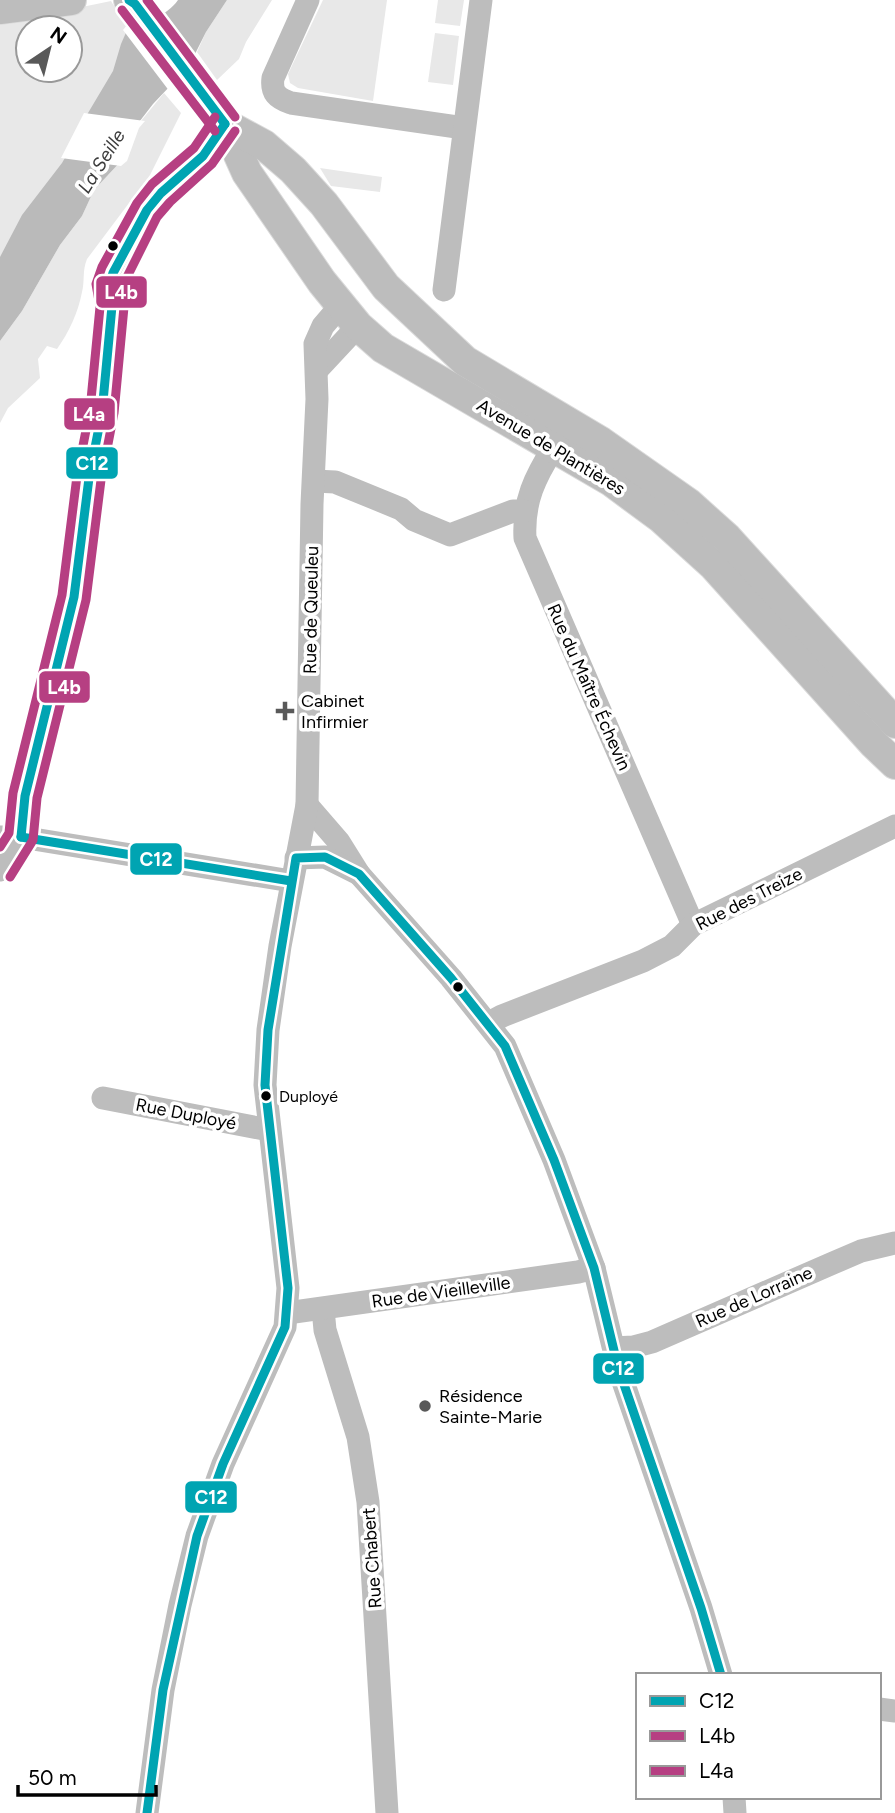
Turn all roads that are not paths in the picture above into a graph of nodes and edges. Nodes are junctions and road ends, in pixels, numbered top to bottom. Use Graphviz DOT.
graph roads {
  1 [pos="71,0"];
  2 [pos="308,0"];
  3 [pos="481,0"];
  4 [pos="132,1"];
  5 [pos="0,9"];
  6 [pos="225,124"];
  7 [pos="464,128"];
  8 [pos="386,288"];
  9 [pos="444,290"];
  10 [pos="350,316"];
  11 [pos="554,447"];
  12 [pos="314,481"];
  13 [pos="524,511"];
  14 [pos="895,723"];
  15 [pos="895,764"];
  16 [pos="307,805"];
  17 [pos="895,825"];
  18 [pos="10,837"];
  19 [pos="296,858"];
  20 [pos="0,870"];
  21 [pos="359,874"];
  22 [pos="291,881"];
  23 [pos="693,925"];
  24 [pos="489,1023"];
  25 [pos="103,1098"];
  26 [pos="270,1130"];
  27 [pos="895,1243"];
  28 [pos="594,1268"];
  29 [pos="323,1309"];
  30 [pos="287,1313"];
  31 [pos="614,1348"];
  32 [pos="720,1673"];
  33 [pos="147,1813"];
  34 [pos="387,1813"];
  1 -- 5 [label="main road"];
  2 -- 7 [label="street"];
  3 -- 7 [label="street"];
  4 -- 6 [label="main road, Avenue de Plantières"];
  6 -- 8 [label="main road, Avenue de Plantières"];
  6 -- 10 [label="main road, Avenue de Plantières"];
  6 -- 18 [label="street"];
  7 -- 9 [label="street"];
  8 -- 10 [label="main road"];
  8 -- 14 [label="main road, Avenue de Plantières"];
  10 -- 11 [label="main road, Avenue de Plantières"];
  10 -- 12 [label="street, Rue de Queuleu"];
  11 -- 13 [label="street"];
  11 -- 15 [label="main road, Avenue de Plantières"];
  12 -- 13 [label="street"];
  12 -- 16 [label="street, Rue de Queuleu"];
  13 -- 23 [label="street, Rue du Maître Échevin"];
  16 -- 19 [label="street, Rue de Queuleu"];
  16 -- 21 [label="street"];
  17 -- 23 [label="street, Rue des Treize"];
  18 -- 20 [label="street"];
  18 -- 22 [label="street"];
  19 -- 21 [label="street"];
  19 -- 22 [label="street, Rue de Queuleu"];
  21 -- 24 [label="street"];
  22 -- 26 [label="street, Rue de Queuleu"];
  23 -- 24 [label="street, Rue des Treize"];
  24 -- 28 [label="street"];
  25 -- 26 [label="street, Rue Duployé"];
  26 -- 30 [label="street, Rue de Queuleu"];
  27 -- 31 [label="street, Rue de Lorraine"];
  28 -- 29 [label="street, Rue de Vieilleville"];
  28 -- 31 [label="street"];
  29 -- 30 [label="street, Rue de Vieilleville"];
  29 -- 34 [label="street, Rue Chabert"];
  30 -- 33 [label="street, Rue de Queuleu"];
  31 -- 32 [label="street"];
}
